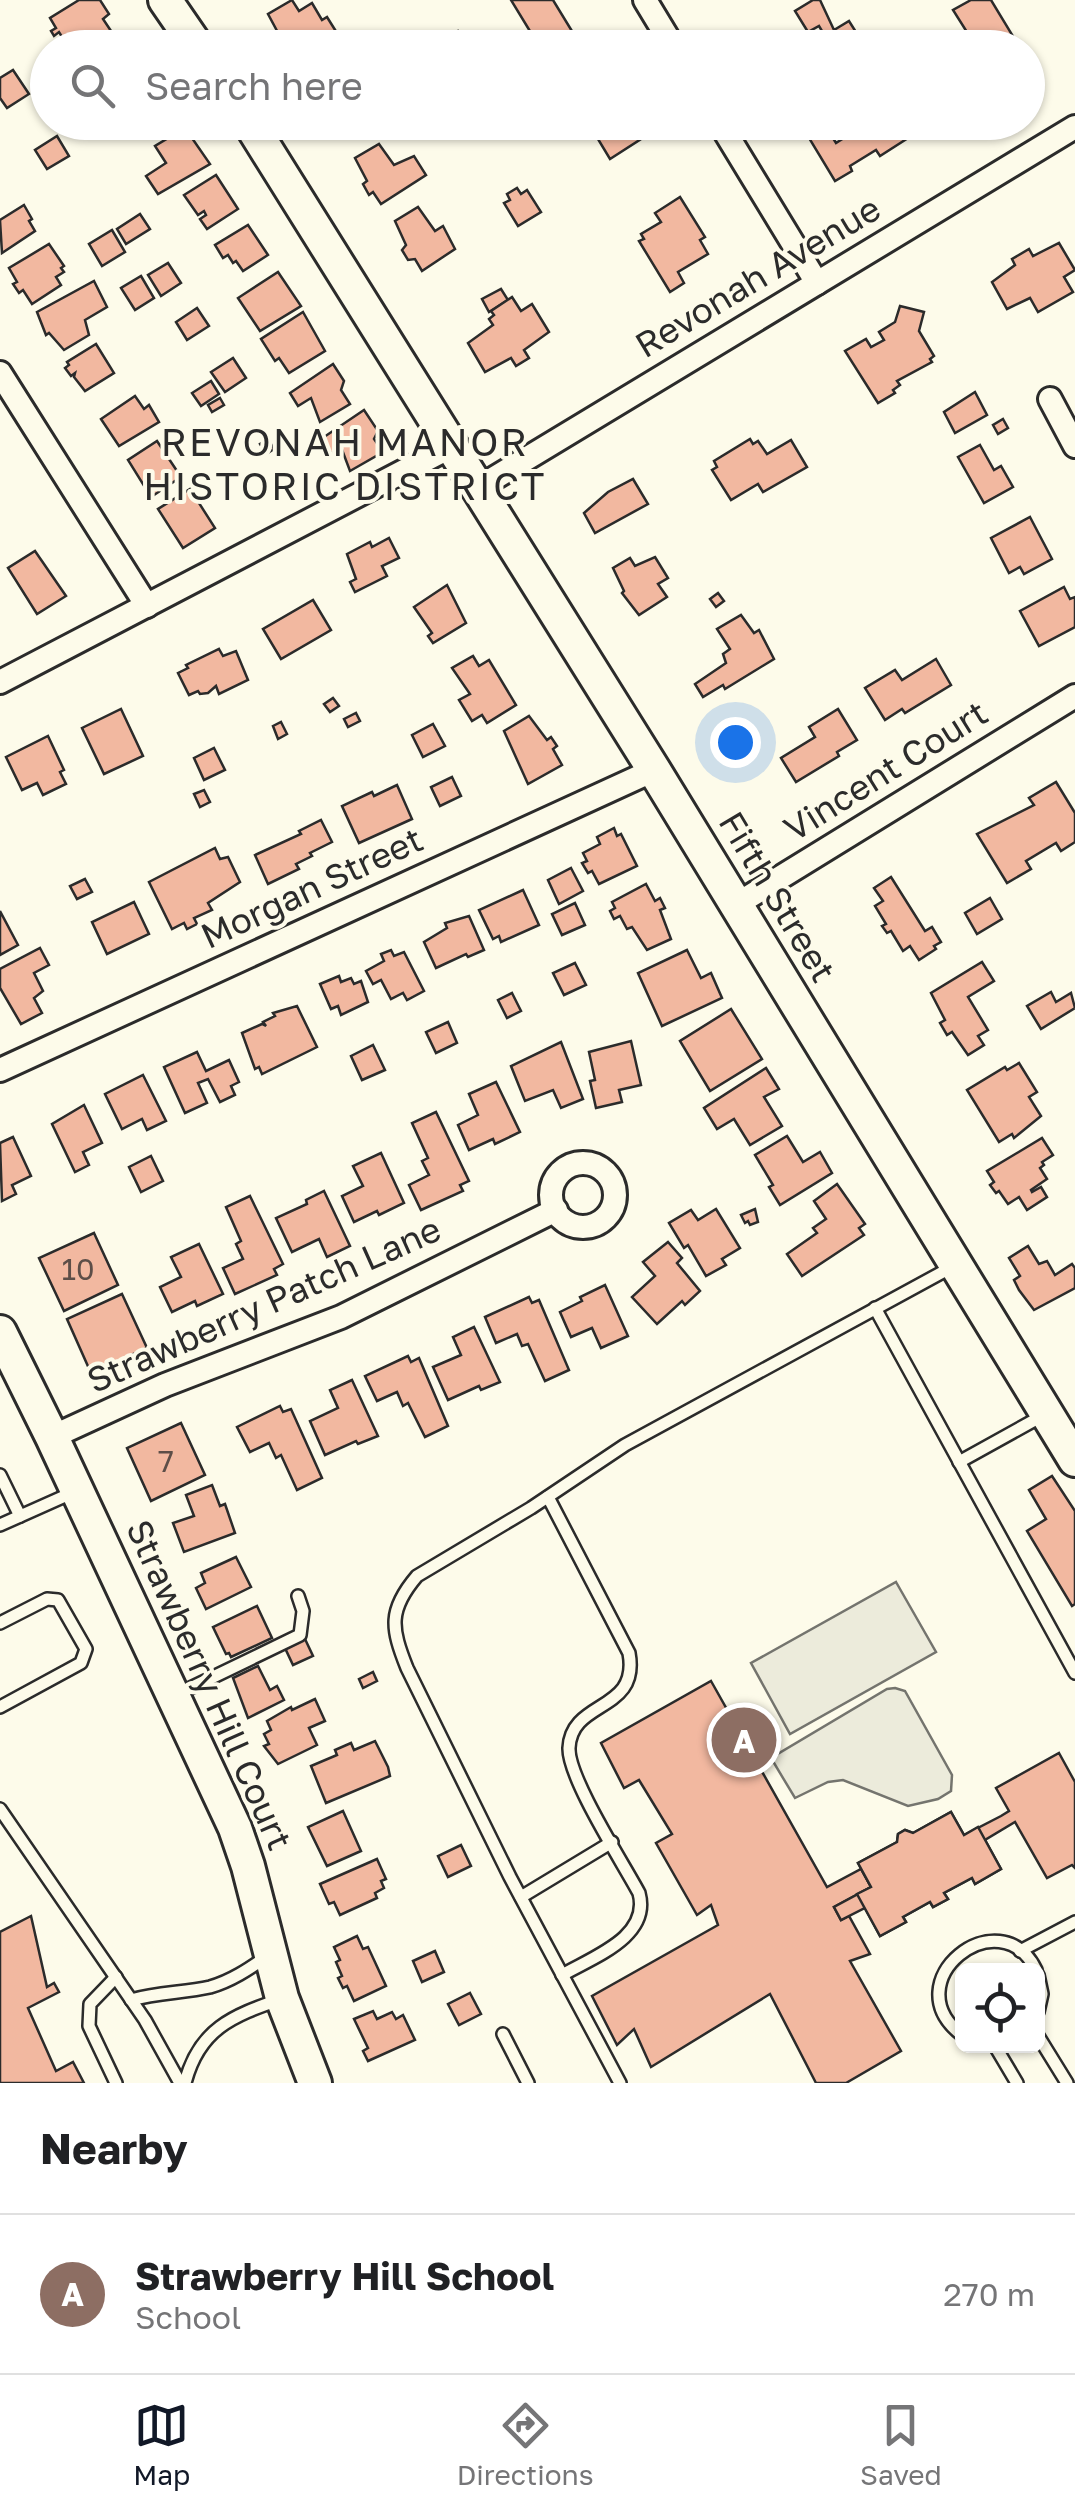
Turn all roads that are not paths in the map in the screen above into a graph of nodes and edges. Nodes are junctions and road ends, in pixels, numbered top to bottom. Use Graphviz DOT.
graph roads {
  1 [pos="164,0"];
  2 [pos="645,0"];
  3 [pos="185,30"];
  4 [pos="663,30"];
  5 [pos="1075,127"];
  6 [pos="260,140"];
  7 [pos="731,140"];
  8 [pos="817,283"];
  9 [pos="0,373"];
  10 [pos="1050,399"];
  11 [pos="452,446"];
  12 [pos="1075,446"];
  13 [pos="478,488"];
  14 [pos="147,606"];
  15 [pos="0,682"];
  16 [pos="1075,696"];
  17 [pos="654,770"];
  18 [pos="734,906"];
  19 [pos="0,1070"];
  20 [pos="556,1210"];
  21 [pos="956,1265"];
  22 [pos="874,1308"];
  23 [pos="0,1332"];
  24 [pos="1046,1414"];
  25 [pos="52,1436"];
  26 [pos="1075,1460"];
  27 [pos="959,1462"];
  28 [pos="0,1475"];
  29 [pos="78,1490"];
  30 [pos="548,1497"];
  31 [pos="20,1516"];
  32 [pos="0,1525"];
  33 [pos="298,1596"];
  34 [pos="0,1623"];
  35 [pos="1075,1674"];
  36 [pos="174,1696"];
  37 [pos="0,1707"];
  38 [pos="0,1809"];
  39 [pos="612,1842"];
  40 [pos="521,1897"];
  41 [pos="1075,1922"];
  42 [pos="1020,1951"];
  43 [pos="270,1954"];
  44 [pos="1030,1963"];
  45 [pos="562,1975"];
  46 [pos="116,1977"];
  47 [pos="282,1998"];
  48 [pos="131,2000"];
  49 [pos="955,2028"];
  50 [pos="503,2034"];
  51 [pos="1045,2048"];
  52 [pos="999,2053"];
  53 [pos="116,2083"];
  54 [pos="182,2083"];
  55 [pos="315,2083"];
  56 [pos="528,2083"];
  57 [pos="620,2083"];
  58 [pos="1017,2083"];
  59 [pos="1066,2083"];
  1 -- 3 [label="street"];
  2 -- 4 [label="street"];
  5 -- 8 [label="street, Revonah Avenue"];
  6 -- 11 [label="street, Fifth Street"];
  7 -- 8 [label="street"];
  8 -- 13 [label="street, Revonah Avenue"];
  9 -- 14 [label="street"];
  10 -- 12 [label="street"];
  11 -- 13 [label="street, Fifth Street"];
  11 -- 14 [label="street"];
  13 -- 17 [label="street, Fifth Street"];
  14 -- 15 [label="street"];
  16 -- 18 [label="street, Vincent Court"];
  17 -- 18 [label="street, Fifth Street"];
  17 -- 19 [label="street, Morgan Street"];
  18 -- 21 [label="street, Fifth Street"];
  20 -- 25 [label="street, Strawberry Patch Lane"];
  21 -- 22 [label="lane"];
  21 -- 24 [label="street, Fifth Street"];
  22 -- 27 [label="lane"];
  22 -- 30 [label="lane"];
  23 -- 25 [label="street, Strawberry Hill Court"];
  24 -- 26 [label="street, Fifth Street"];
  24 -- 27 [label="lane"];
  25 -- 29 [label="street, Strawberry Hill Court"];
  27 -- 35 [label="lane"];
  28 -- 31 [label="lane"];
  29 -- 31 [label="lane"];
  29 -- 36 [label="street, Strawberry Hill Court"];
  30 -- 39 [label="lane"];
  30 -- 40 [label="lane"];
  31 -- 32 [label="lane"];
  33 -- 36 [label="lane"];
  34 -- 37 [label="lane"];
  36 -- 43 [label="street, Strawberry Hill Court"];
  38 -- 46 [label="lane"];
  39 -- 40 [label="lane"];
  39 -- 45 [label="lane"];
  40 -- 45 [label="lane"];
  41 -- 42 [label="lane"];
  42 -- 44 [label="lane"];
  42 -- 49 [label="lane"];
  43 -- 47 [label="street, Strawberry Hill Court"];
  43 -- 48 [label="lane"];
  45 -- 57 [label="lane"];
  46 -- 48 [label="lane"];
  46 -- 53 [label="lane"];
  47 -- 54 [label="lane"];
  47 -- 55 [label="street, Strawberry Hill Court"];
  48 -- 54 [label="lane"];
  50 -- 56 [label="lane"];
  51 -- 59 [label="lane"];
  52 -- 58 [label="lane"];
}
